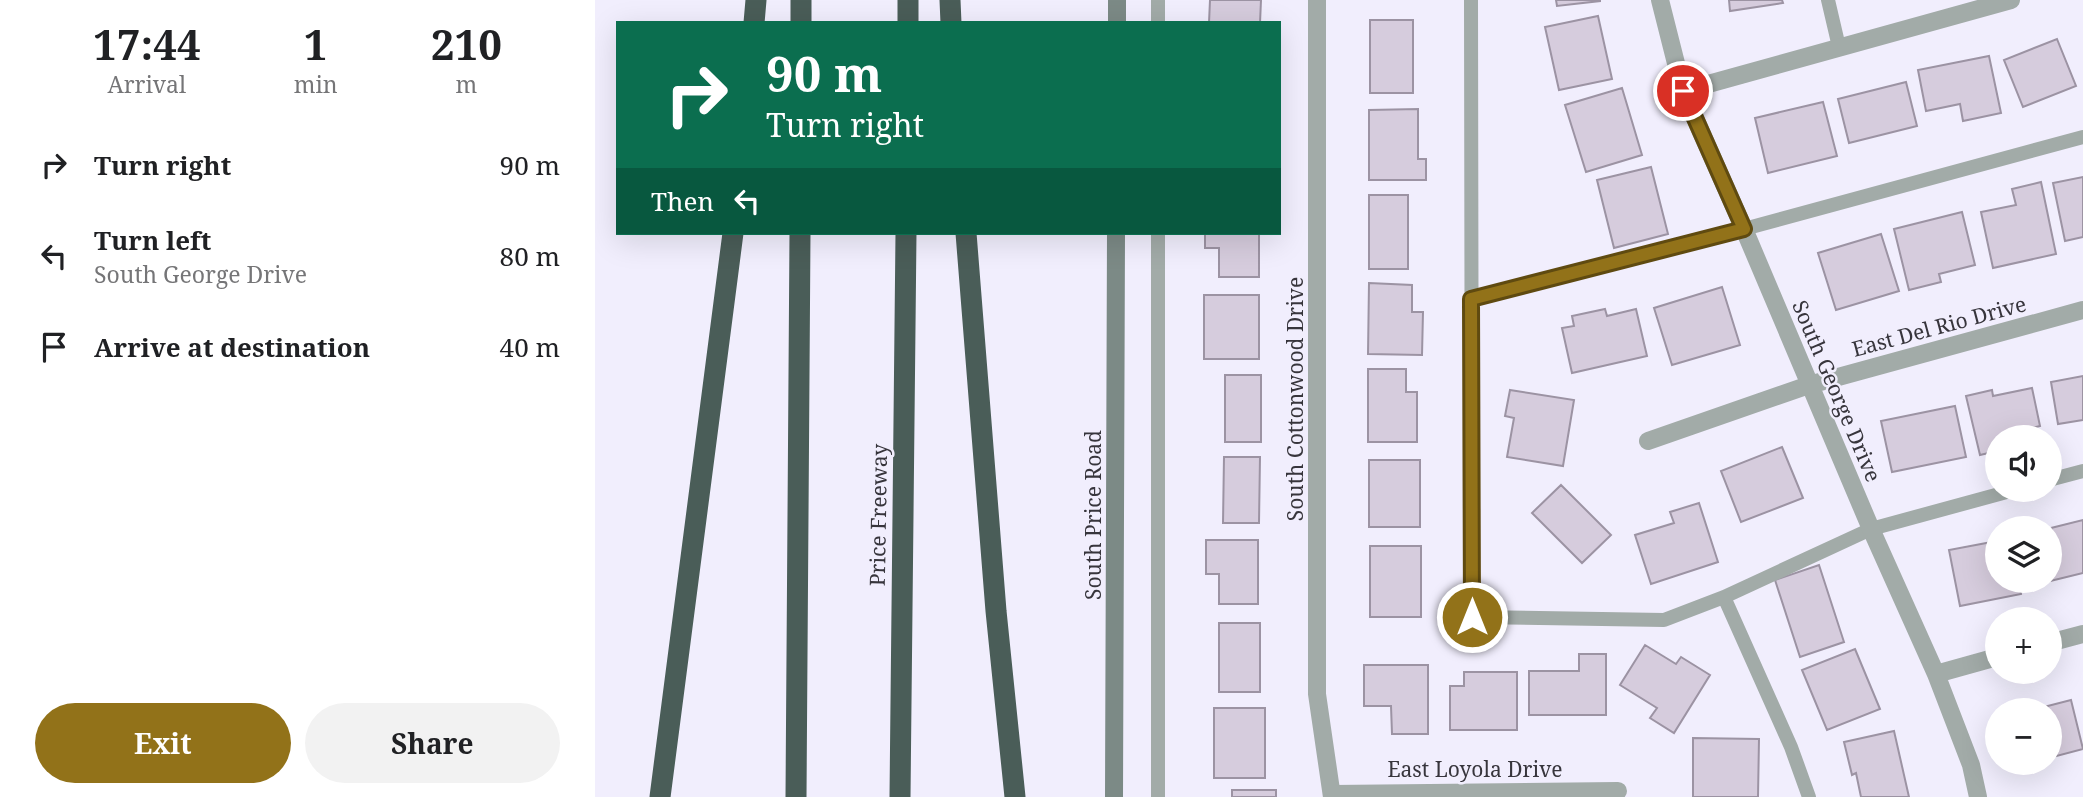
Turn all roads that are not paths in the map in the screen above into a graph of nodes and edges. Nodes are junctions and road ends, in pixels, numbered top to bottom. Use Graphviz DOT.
graph roads {
  1 [pos="756,0"];
  2 [pos="801,0"];
  3 [pos="908,0"];
  4 [pos="950,0"];
  5 [pos="1117,0"];
  6 [pos="1158,0"];
  7 [pos="1317,0"];
  8 [pos="1471,0"];
  9 [pos="1660,0"];
  10 [pos="1828,0"];
  11 [pos="2011,0"];
  12 [pos="754,21"];
  13 [pos="801,21"];
  14 [pos="908,21"];
  15 [pos="951,21"];
  16 [pos="1117,21"];
  17 [pos="1158,21"];
  18 [pos="1839,47"];
  19 [pos="1683,91"];
  20 [pos="2083,137"];
  21 [pos="1744,229"];
  22 [pos="733,235"];
  23 [pos="800,235"];
  24 [pos="906,235"];
  25 [pos="966,235"];
  26 [pos="1116,235"];
  27 [pos="1158,235"];
  28 [pos="1471,299"];
  29 [pos="2083,310"];
  30 [pos="1809,384"];
  31 [pos="1648,441"];
  32 [pos="2083,471"];
  33 [pos="2062,477"];
  34 [pos="1985,498"];
  35 [pos="1871,529"];
  36 [pos="1724,597"];
  37 [pos="2083,634"];
  38 [pos="2062,640"];
  39 [pos="1985,660"];
  40 [pos="1936,674"];
  41 [pos="1618,791"];
  42 [pos="1332,795"];
  43 [pos="660,797"];
  44 [pos="796,797"];
  45 [pos="900,797"];
  46 [pos="1015,797"];
  47 [pos="1114,797"];
  48 [pos="1159,797"];
  49 [pos="1809,797"];
  50 [pos="1978,797"];
  1 -- 12 [label="highway"];
  2 -- 13 [label="highway"];
  3 -- 14 [label="highway"];
  4 -- 15 [label="highway"];
  5 -- 16 [label="main road"];
  6 -- 17 [label="lane"];
  7 -- 42 [label="street, South Cottonwood Drive"];
  8 -- 28 [label="lane"];
  9 -- 19 [label="street, South George Drive"];
  10 -- 18 [label="lane"];
  11 -- 18 [label="street"];
  18 -- 19 [label="street"];
  19 -- 21 [label="street, South George Drive"];
  20 -- 21 [label="lane"];
  21 -- 28 [label="lane"];
  21 -- 30 [label="street, South George Drive"];
  22 -- 43 [label="highway"];
  23 -- 44 [label="highway"];
  24 -- 45 [label="highway, Price Freeway"];
  25 -- 46 [label="highway"];
  26 -- 47 [label="main road, South Price Road"];
  27 -- 48 [label="lane"];
  28 -- 36 [label="lane"];
  29 -- 30 [label="street, East Del Rio Drive"];
  30 -- 31 [label="street, East Del Rio Drive"];
  30 -- 35 [label="street, South George Drive"];
  32 -- 33 [label="lane"];
  34 -- 35 [label="lane"];
  35 -- 36 [label="lane"];
  35 -- 40 [label="street, South George Drive"];
  36 -- 49 [label="lane"];
  37 -- 38 [label="street"];
  39 -- 40 [label="street"];
  40 -- 50 [label="street, South George Drive"];
  41 -- 42 [label="street, East Loyola Drive"];
}
